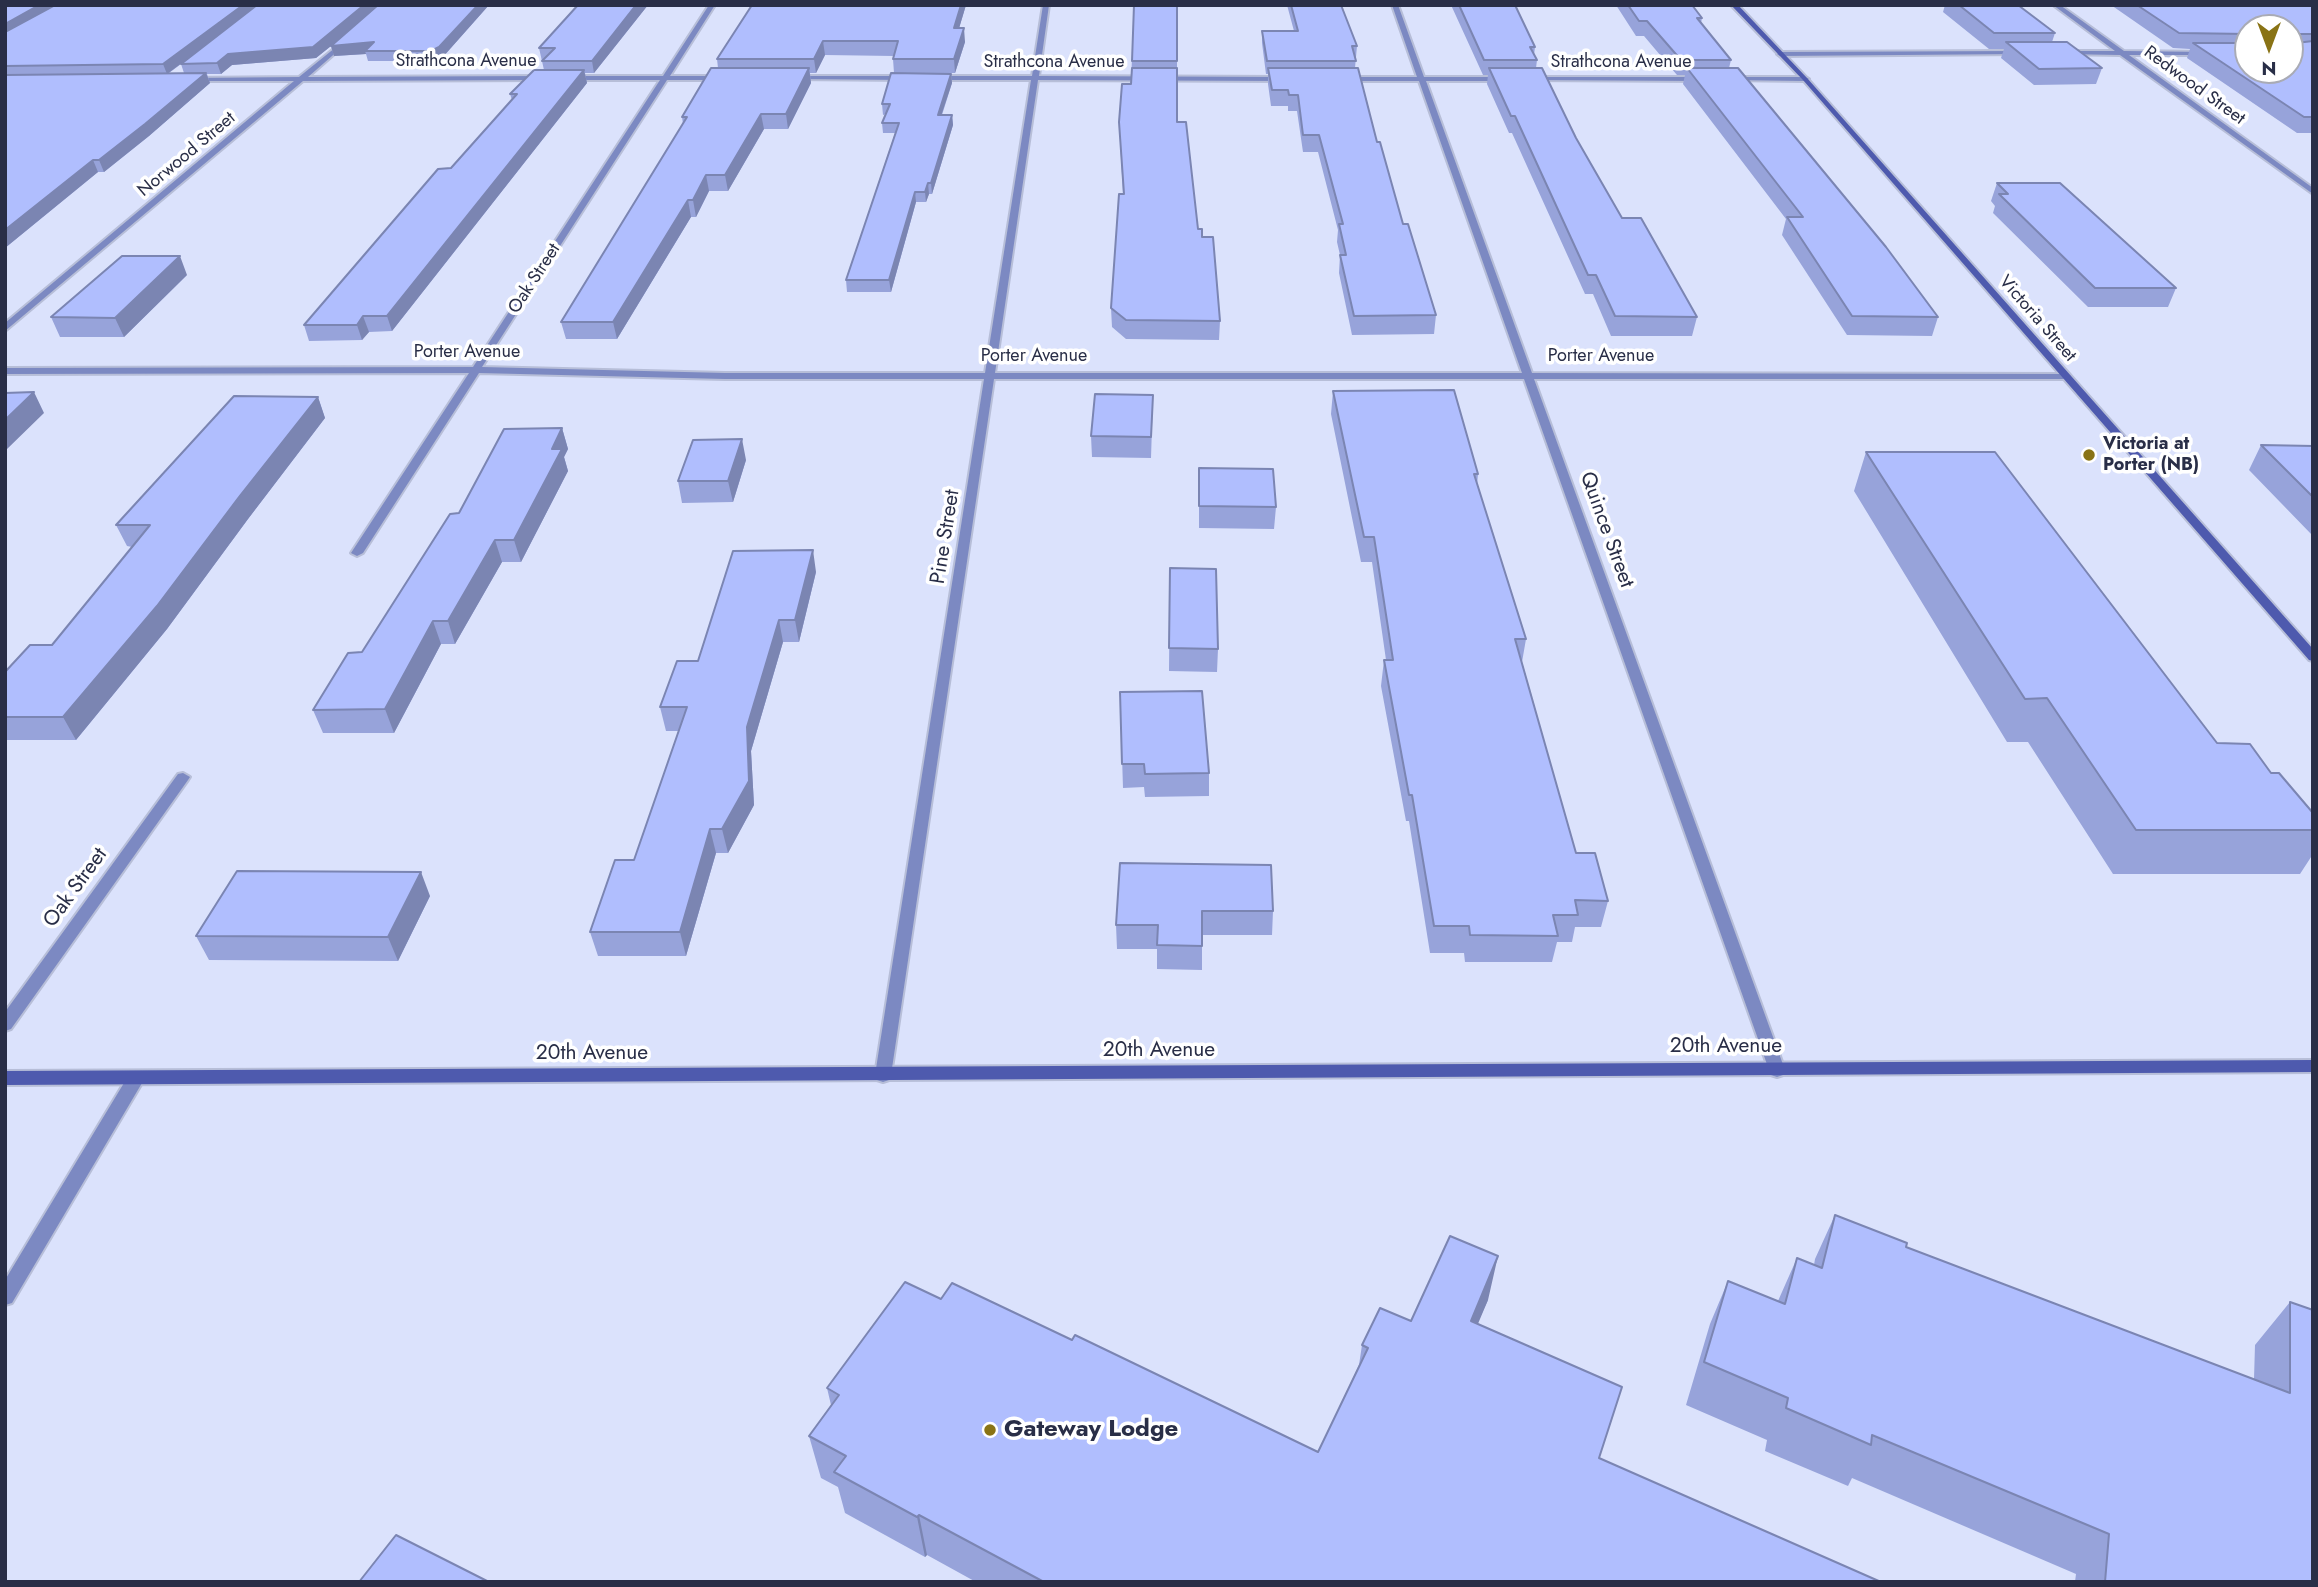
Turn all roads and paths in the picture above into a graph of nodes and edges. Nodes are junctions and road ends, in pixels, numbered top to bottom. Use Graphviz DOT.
graph roads {
  1 [pos="712,5"];
  2 [pos="1046,5"];
  3 [pos="1395,5"];
  4 [pos="1734,5"];
  5 [pos="2056,5"];
  6 [pos="356,33"];
  7 [pos="2026,53"];
  8 [pos="2054,53"];
  9 [pos="2122,53"];
  10 [pos="2220,53"];
  11 [pos="1780,54"];
  12 [pos="304,78"];
  13 [pos="546,78"];
  14 [pos="559,78"];
  15 [pos="664,78"];
  16 [pos="731,78"];
  17 [pos="784,78"];
  18 [pos="916,78"];
  19 [pos="930,78"];
  20 [pos="1035,78"];
  21 [pos="184,79"];
  22 [pos="1297,79"];
  23 [pos="1339,79"];
  24 [pos="1422,79"];
  25 [pos="1712,79"];
  26 [pos="1725,79"];
  27 [pos="1804,79"];
  28 [pos="2313,192"];
  29 [pos="5,328"];
  30 [pos="477,370"];
  31 [pos="5,372"];
  32 [pos="992,374"];
  33 [pos="1527,374"];
  34 [pos="2063,376"];
  35 [pos="356,553"];
  36 [pos="2313,657"];
  37 [pos="183,777"];
  38 [pos="5,1025"];
  39 [pos="2313,1066"];
  40 [pos="1777,1070"];
  41 [pos="883,1075"];
  42 [pos="5,1078"];
  43 [pos="136,1078"];
  44 [pos="5,1297"];
  1 -- 15 [label="street, Oak Street"];
  2 -- 20 [label="street, Pine Street"];
  3 -- 24 [label="street, Quince Street"];
  4 -- 11 [label="street, Victoria Street"];
  5 -- 9 [label="street, Redwood Street"];
  6 -- 12 [label="street, Norwood Street"];
  7 -- 11 [label="street"];
  8 -- 9 [label="street"];
  9 -- 10 [label="street"];
  9 -- 28 [label="street, Redwood Street"];
  11 -- 27 [label="street, Victoria Street"];
  12 -- 13 [label="street, Strathcona Avenue"];
  12 -- 21 [label="street, Strathcona Avenue"];
  12 -- 29 [label="street, Norwood Street"];
  14 -- 15 [label="street, Strathcona Avenue"];
  15 -- 16 [label="street, Strathcona Avenue"];
  15 -- 30 [label="street, Oak Street"];
  17 -- 18 [label="street"];
  19 -- 20 [label="street, Strathcona Avenue"];
  20 -- 22 [label="street, Strathcona Avenue"];
  20 -- 32 [label="street, Pine Street"];
  23 -- 24 [label="street, Strathcona Avenue"];
  24 -- 25 [label="street, Strathcona Avenue"];
  24 -- 33 [label="street, Quince Street"];
  26 -- 27 [label="street"];
  27 -- 34 [label="street, Victoria Street"];
  30 -- 31 [label="street, Porter Avenue"];
  30 -- 32 [label="street, Porter Avenue"];
  30 -- 35 [label="street, Oak Street"];
  32 -- 33 [label="street, Porter Avenue"];
  32 -- 41 [label="street, Pine Street"];
  33 -- 34 [label="street, Porter Avenue"];
  33 -- 40 [label="street, Quince Street"];
  34 -- 36 [label="street, Victoria Street"];
  37 -- 38 [label="street, Oak Street"];
  39 -- 40 [label="street, 20th Avenue"];
  40 -- 41 [label="street, 20th Avenue"];
  41 -- 43 [label="street, 20th Avenue"];
  42 -- 43 [label="street, 20th Avenue"];
  43 -- 44 [label="street"];
}
